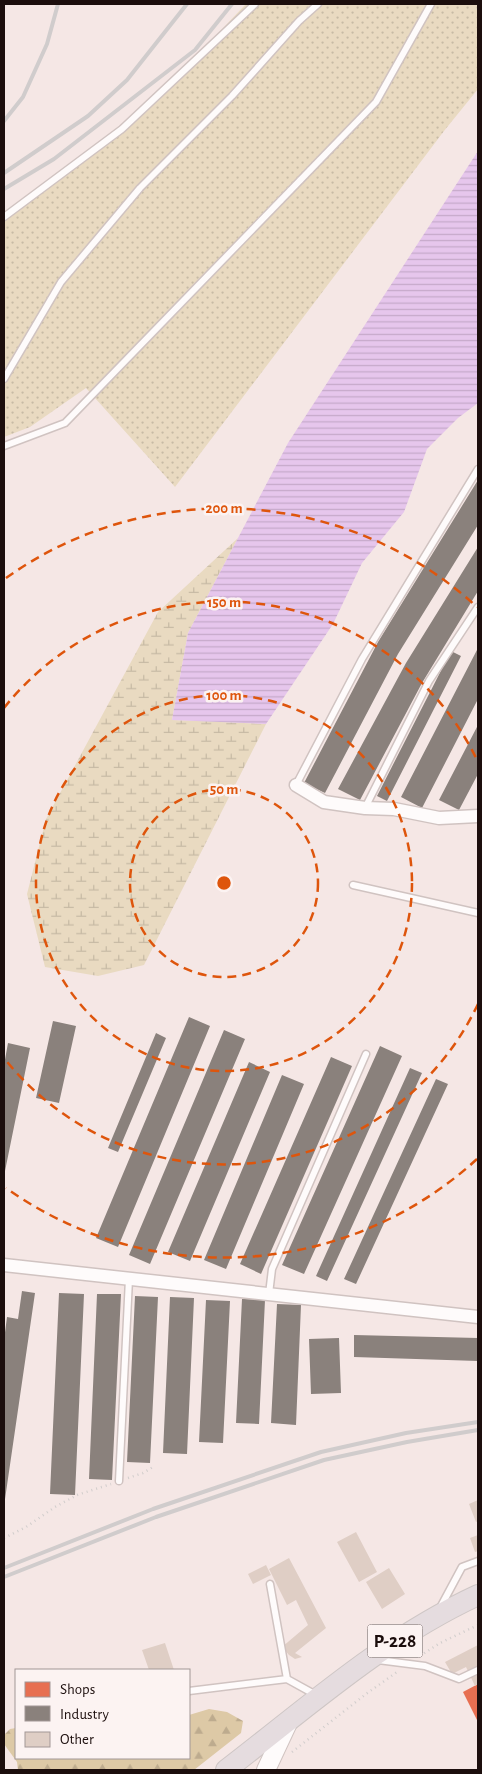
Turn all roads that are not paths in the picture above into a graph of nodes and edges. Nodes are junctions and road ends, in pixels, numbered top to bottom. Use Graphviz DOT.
graph roads {
  1 [pos="254,4"];
  2 [pos="318,4"];
  3 [pos="431,4"];
  4 [pos="4,217"];
  5 [pos="4,379"];
  6 [pos="4,446"];
  7 [pos="478,469"];
  8 [pos="478,607"];
  9 [pos="296,786"];
  10 [pos="365,808"];
  11 [pos="478,816"];
  12 [pos="353,885"];
  13 [pos="478,913"];
  14 [pos="366,1054"];
  15 [pos="4,1265"];
  16 [pos="129,1279"];
  17 [pos="269,1294"];
  18 [pos="478,1317"];
  19 [pos="119,1481"];
  20 [pos="478,1561"];
  21 [pos="270,1584"];
  22 [pos="478,1595"];
  23 [pos="436,1616"];
  24 [pos="369,1659"];
  25 [pos="478,1670"];
  26 [pos="287,1679"];
  27 [pos="190,1692"];
  28 [pos="319,1697"];
  29 [pos="288,1723"];
  30 [pos="226,1770"];
  31 [pos="237,1770"];
  32 [pos="266,1770"];
  1 -- 4 [label="lane"];
  2 -- 5 [label="lane"];
  3 -- 6 [label="lane"];
  7 -- 9 [label="lane"];
  8 -- 10 [label="lane"];
  9 -- 10 [label="street"];
  10 -- 11 [label="street"];
  12 -- 13 [label="lane"];
  14 -- 17 [label="lane"];
  15 -- 16 [label="street"];
  16 -- 17 [label="street"];
  16 -- 19 [label="lane"];
  17 -- 18 [label="street"];
  20 -- 23 [label="lane"];
  21 -- 26 [label="lane"];
  22 -- 23 [label="highway, Р-228"];
  23 -- 24 [label="highway, Р-228"];
  24 -- 25 [label="lane"];
  24 -- 28 [label="highway, Р-228"];
  26 -- 27 [label="lane"];
  26 -- 28 [label="lane"];
  28 -- 29 [label="highway, Р-228"];
  29 -- 30 [label="highway, Р-228"];
  29 -- 31 [label="highway, Р-228"];
  29 -- 32 [label="main road"];
}
